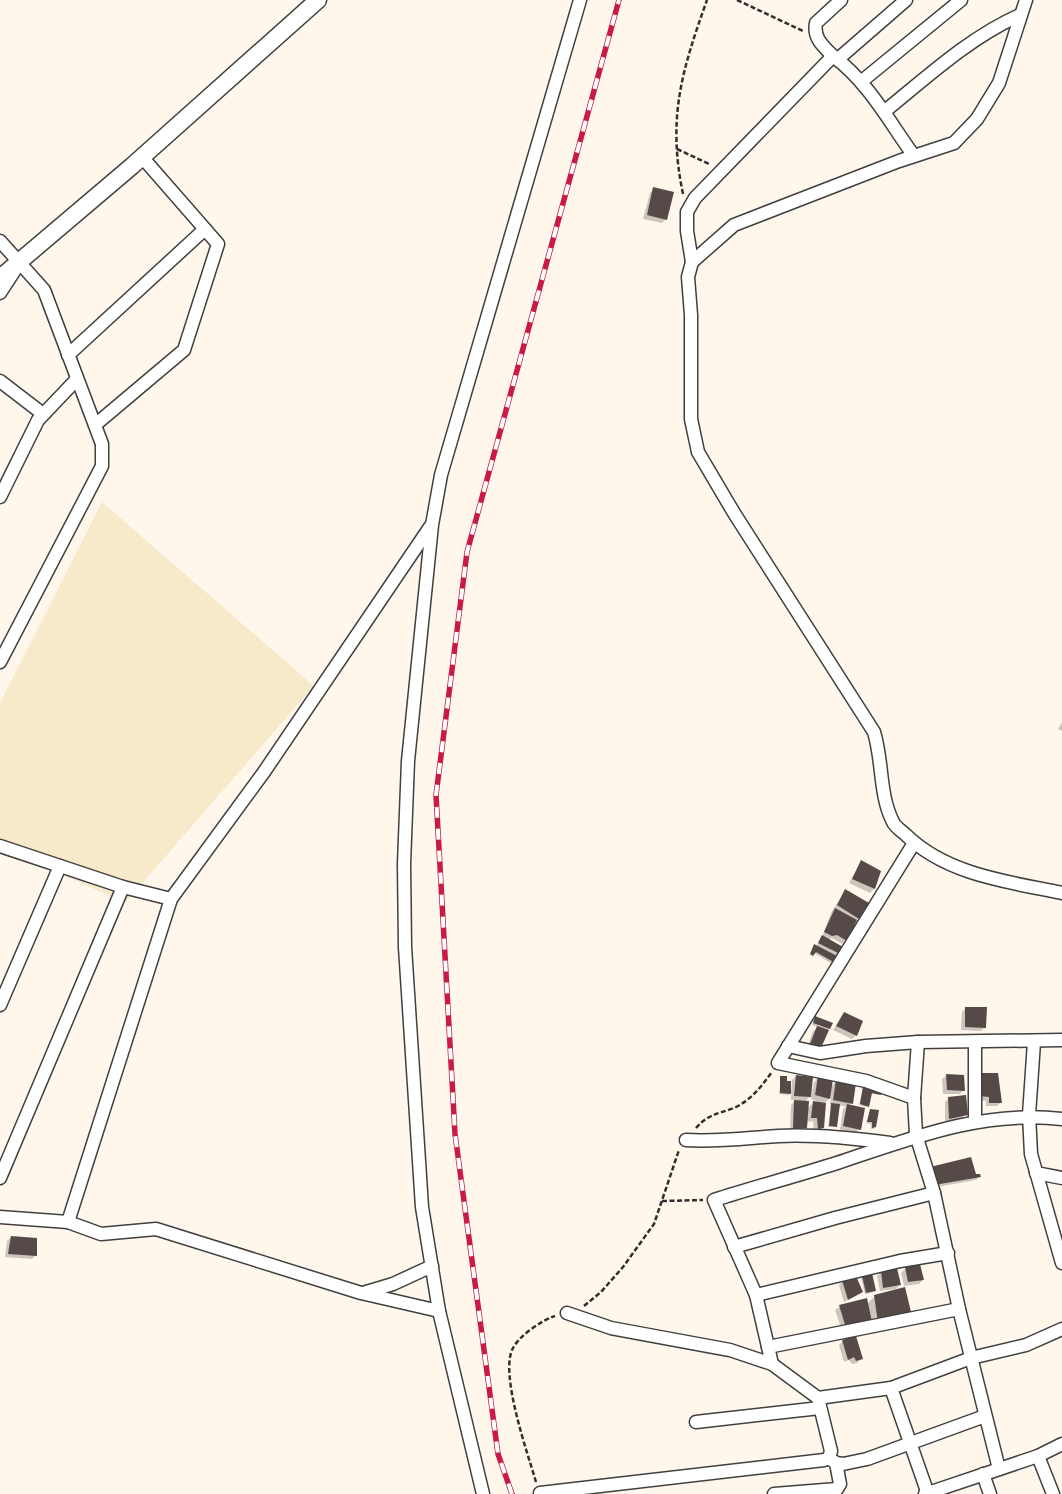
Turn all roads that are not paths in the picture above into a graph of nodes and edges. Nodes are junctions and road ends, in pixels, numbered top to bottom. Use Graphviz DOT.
graph roads {
  1 [pos="318,0"];
  2 [pos="580,0"];
  3 [pos="841,0"];
  4 [pos="906,0"];
  5 [pos="961,0"];
  6 [pos="1026,0"];
  7 [pos="1020,15"];
  8 [pos="836,58"];
  9 [pos="862,81"];
  10 [pos="885,111"];
  11 [pos="914,156"];
  12 [pos="142,158"];
  13 [pos="205,229"];
  14 [pos="0,241"];
  15 [pos="20,262"];
  16 [pos="692,262"];
  17 [pos="0,278"];
  18 [pos="0,293"];
  19 [pos="68,355"];
  20 [pos="77,379"];
  21 [pos="0,381"];
  22 [pos="43,414"];
  23 [pos="95,425"];
  24 [pos="0,497"];
  25 [pos="432,525"];
  26 [pos="0,662"];
  27 [pos="914,843"];
  28 [pos="0,846"];
  29 [pos="60,866"];
  30 [pos="123,887"];
  31 [pos="1062,893"];
  32 [pos="171,899"];
  33 [pos="0,1005"];
  34 [pos="1062,1040"];
  35 [pos="918,1042"];
  36 [pos="974,1042"];
  37 [pos="1034,1042"];
  38 [pos="788,1046"];
  39 [pos="914,1098"];
  40 [pos="1029,1115"];
  41 [pos="1062,1119"];
  42 [pos="975,1120"];
  43 [pos="916,1135"];
  44 [pos="686,1140"];
  45 [pos="893,1143"];
  46 [pos="1036,1173"];
  47 [pos="0,1178"];
  48 [pos="1062,1178"];
  49 [pos="934,1193"];
  50 [pos="0,1217"];
  51 [pos="68,1222"];
  52 [pos="734,1247"];
  53 [pos="948,1253"];
  54 [pos="1062,1262"];
  55 [pos="432,1266"];
  56 [pos="361,1293"];
  57 [pos="756,1295"];
  58 [pos="959,1309"];
  59 [pos="439,1311"];
  60 [pos="567,1313"];
  61 [pos="1062,1330"];
  62 [pos="768,1347"];
  63 [pos="971,1358"];
  64 [pos="772,1364"];
  65 [pos="891,1388"];
  66 [pos="819,1403"];
  67 [pos="985,1416"];
  68 [pos="696,1422"];
  69 [pos="911,1443"];
  70 [pos="1062,1444"];
  71 [pos="1038,1456"];
  72 [pos="832,1461"];
  73 [pos="999,1469"];
  74 [pos="983,1474"];
  75 [pos="540,1493"];
  76 [pos="483,1494"];
  77 [pos="774,1494"];
  78 [pos="927,1494"];
  79 [pos="990,1494"];
  80 [pos="1053,1494"];
  1 -- 12 [label="street"];
  2 -- 25 [label="street"];
  3 -- 8 [label="street"];
  4 -- 8 [label="street"];
  5 -- 9 [label="street"];
  6 -- 7 [label="street"];
  7 -- 10 [label="street"];
  7 -- 11 [label="street"];
  8 -- 9 [label="street"];
  8 -- 16 [label="street"];
  9 -- 10 [label="street"];
  10 -- 11 [label="street"];
  11 -- 16 [label="street"];
  12 -- 13 [label="street"];
  12 -- 15 [label="street"];
  13 -- 19 [label="street"];
  13 -- 23 [label="street"];
  14 -- 15 [label="street"];
  15 -- 17 [label="street"];
  15 -- 18 [label="street"];
  15 -- 19 [label="street"];
  16 -- 27 [label="street"];
  19 -- 20 [label="street"];
  20 -- 22 [label="street"];
  20 -- 23 [label="street"];
  21 -- 22 [label="street"];
  22 -- 24 [label="street"];
  23 -- 26 [label="street"];
  25 -- 32 [label="street"];
  25 -- 55 [label="street"];
  27 -- 31 [label="street"];
  27 -- 38 [label="street"];
  28 -- 29 [label="street"];
  29 -- 30 [label="street"];
  29 -- 33 [label="street"];
  30 -- 32 [label="street"];
  30 -- 47 [label="street"];
  32 -- 51 [label="street"];
  34 -- 37 [label="street"];
  35 -- 36 [label="street"];
  35 -- 38 [label="street"];
  35 -- 39 [label="street"];
  36 -- 37 [label="street"];
  36 -- 42 [label="street"];
  37 -- 40 [label="street"];
  38 -- 39 [label="street"];
  39 -- 43 [label="street"];
  40 -- 41 [label="street"];
  40 -- 42 [label="street"];
  40 -- 46 [label="street"];
  42 -- 43 [label="street"];
  43 -- 45 [label="street"];
  43 -- 49 [label="street"];
  44 -- 45 [label="street"];
  45 -- 52 [label="street"];
  46 -- 48 [label="street"];
  46 -- 54 [label="street"];
  49 -- 52 [label="street"];
  49 -- 53 [label="street"];
  50 -- 51 [label="street"];
  51 -- 56 [label="street"];
  52 -- 57 [label="street"];
  53 -- 57 [label="street"];
  53 -- 58 [label="street"];
  55 -- 56 [label="street"];
  55 -- 59 [label="street"];
  56 -- 59 [label="street"];
  57 -- 62 [label="street"];
  58 -- 62 [label="street"];
  58 -- 63 [label="street"];
  59 -- 76 [label="street"];
  60 -- 64 [label="street"];
  61 -- 63 [label="street"];
  62 -- 64 [label="street"];
  63 -- 65 [label="street"];
  63 -- 67 [label="street"];
  64 -- 66 [label="street"];
  65 -- 66 [label="street"];
  65 -- 69 [label="street"];
  66 -- 68 [label="street"];
  66 -- 72 [label="street"];
  67 -- 69 [label="street"];
  67 -- 73 [label="street"];
  69 -- 72 [label="street"];
  69 -- 78 [label="street"];
  70 -- 71 [label="street"];
  71 -- 73 [label="street"];
  71 -- 80 [label="street"];
  72 -- 75 [label="street"];
  72 -- 77 [label="street"];
  73 -- 74 [label="street"];
  74 -- 78 [label="street"];
  74 -- 79 [label="street"];
}
